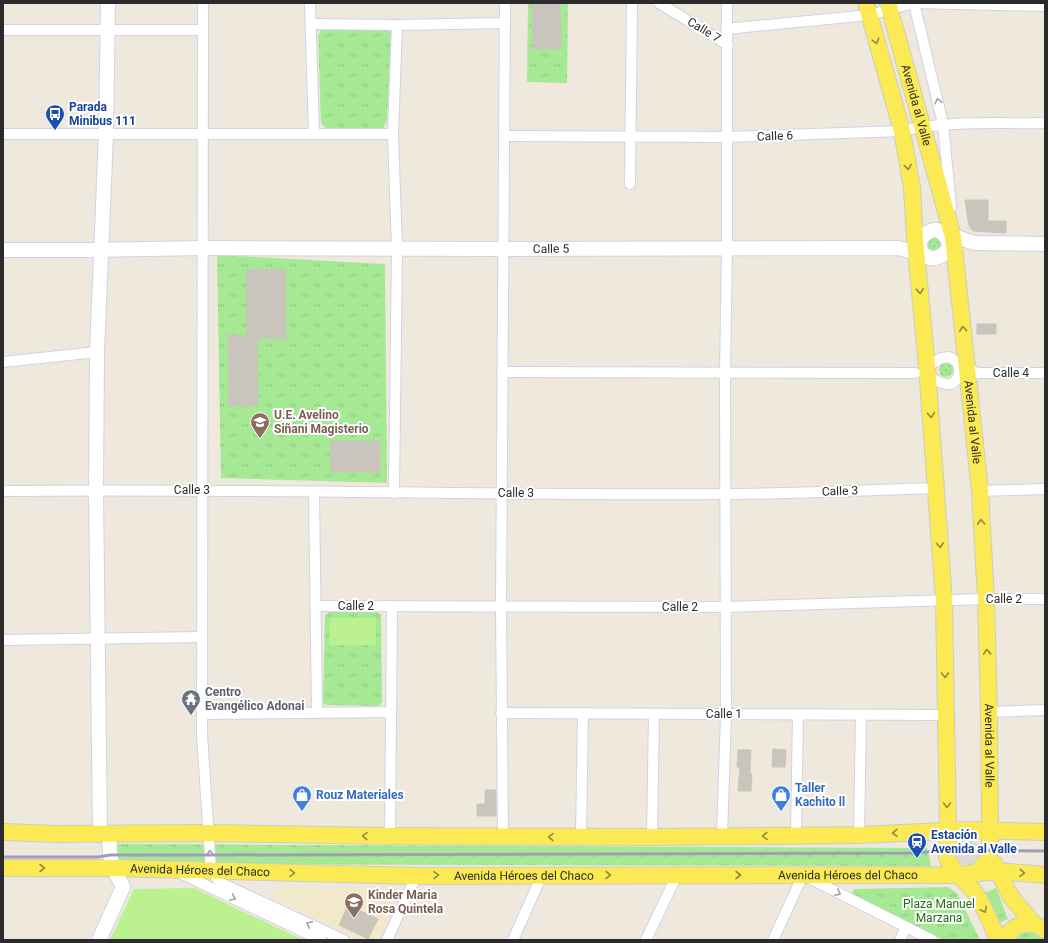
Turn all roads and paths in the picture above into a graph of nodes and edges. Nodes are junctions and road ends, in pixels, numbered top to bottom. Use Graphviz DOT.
graph roads {
  1 [pos="108,3"];
  2 [pos="203,3"];
  3 [pos="310,3"];
  4 [pos="505,3"];
  5 [pos="632,3"];
  6 [pos="659,3"];
  7 [pos="727,3"];
  8 [pos="914,3"];
  9 [pos="889,6"];
  10 [pos="1045,6"];
  11 [pos="867,9"];
  12 [pos="505,23"];
  13 [pos="311,24"];
  14 [pos="397,25"];
  15 [pos="726,29"];
  16 [pos="3,30"];
  17 [pos="107,30"];
  18 [pos="203,30"];
  19 [pos="728,45"];
  20 [pos="1045,123"];
  21 [pos="943,124"];
  22 [pos="922,126"];
  23 [pos="902,131"];
  24 [pos="3,134"];
  25 [pos="106,134"];
  26 [pos="204,134"];
  27 [pos="314,134"];
  28 [pos="393,134"];
  29 [pos="504,136"];
  30 [pos="630,137"];
  31 [pos="726,137"];
  32 [pos="630,184"];
  33 [pos="950,240"];
  34 [pos="1045,244"];
  35 [pos="202,248"];
  36 [pos="727,248"];
  37 [pos="924,248"];
  38 [pos="101,249"];
  39 [pos="397,249"];
  40 [pos="3,250"];
  41 [pos="503,250"];
  42 [pos="97,352"];
  43 [pos="3,362"];
  44 [pos="967,370"];
  45 [pos="502,372"];
  46 [pos="928,372"];
  47 [pos="725,373"];
  48 [pos="1045,373"];
  49 [pos="951,384"];
  50 [pos="936,488"];
  51 [pos="1045,489"];
  52 [pos="96,490"];
  53 [pos="202,490"];
  54 [pos="3,491"];
  55 [pos="980,491"];
  56 [pos="314,492"];
  57 [pos="394,493"];
  58 [pos="502,493"];
  59 [pos="725,494"];
  60 [pos="986,599"];
  61 [pos="1045,599"];
  62 [pos="944,601"];
  63 [pos="315,606"];
  64 [pos="392,606"];
  65 [pos="501,606"];
  66 [pos="725,607"];
  67 [pos="202,637"];
  68 [pos="98,639"];
  69 [pos="3,640"];
  70 [pos="1045,710"];
  71 [pos="391,712"];
  72 [pos="989,712"];
  73 [pos="317,713"];
  74 [pos="501,713"];
  75 [pos="202,714"];
  76 [pos="583,714"];
  77 [pos="654,714"];
  78 [pos="726,714"];
  79 [pos="798,715"];
  80 [pos="861,715"];
  81 [pos="946,715"];
  82 [pos="967,830"];
  83 [pos="948,831"];
  84 [pos="990,831"];
  85 [pos="3,832"];
  86 [pos="1045,832"];
  87 [pos="104,834"];
  88 [pos="208,834"];
  89 [pos="796,835"];
  90 [pos="859,835"];
  91 [pos="390,836"];
  92 [pos="503,836"];
  93 [pos="581,837"];
  94 [pos="652,837"];
  95 [pos="722,837"];
  96 [pos="946,850"];
  97 [pos="990,851"];
  98 [pos="3,868"];
  99 [pos="113,868"];
  100 [pos="173,869"];
  101 [pos="211,871"];
  102 [pos="961,872"];
  103 [pos="998,872"];
  104 [pos="542,874"];
  105 [pos="677,875"];
  106 [pos="803,875"];
  107 [pos="1045,875"];
  108 [pos="416,876"];
  109 [pos="906,927"];
  110 [pos="1039,927"];
  111 [pos="99,940"];
  112 [pos="321,940"];
  113 [pos="344,940"];
  114 [pos="387,940"];
  115 [pos="513,940"];
  116 [pos="646,940"];
  117 [pos="773,940"];
  118 [pos="900,940"];
  119 [pos="932,940"];
  120 [pos="998,940"];
  121 [pos="1005,940"];
  1 -- 17 [label="main road"];
  2 -- 18 [label="street"];
  3 -- 13 [label="street"];
  4 -- 12 [label="street"];
  5 -- 30 [label="street"];
  6 -- 19 [label="street, Calle 7"];
  7 -- 15 [label="street"];
  8 -- 9 [label="street"];
  8 -- 10 [label="street"];
  21 -- 8 [label="street, one-way"];
  9 -- 11 [label="street"];
  9 -- 22 [label="main road, Avenida al Valle"];
  11 -- 15 [label="street"];
  11 -- 23 [label="main road, Avenida al Valle, one-way"];
  12 -- 14 [label="street"];
  12 -- 29 [label="street"];
  13 -- 14 [label="street"];
  13 -- 27 [label="street"];
  14 -- 28 [label="street"];
  15 -- 19 [label="street"];
  16 -- 17 [label="street"];
  17 -- 18 [label="street"];
  17 -- 25 [label="main road"];
  18 -- 26 [label="street"];
  19 -- 31 [label="street"];
  20 -- 21 [label="street, Calle 6"];
  21 -- 22 [label="street, Calle 6"];
  21 -- 33 [label="street"];
  22 -- 23 [label="street, Calle 6"];
  22 -- 33 [label="main road, Avenida al Valle"];
  23 -- 31 [label="street, Calle 6"];
  23 -- 37 [label="main road, Avenida al Valle, one-way"];
  24 -- 25 [label="street"];
  25 -- 26 [label="street"];
  25 -- 38 [label="main road"];
  26 -- 27 [label="street"];
  26 -- 35 [label="street"];
  27 -- 28 [label="street"];
  28 -- 39 [label="street"];
  29 -- 30 [label="street, Calle 6"];
  29 -- 41 [label="street"];
  30 -- 31 [label="street, Calle 6"];
  30 -- 32 [label="street"];
  31 -- 36 [label="street"];
  33 -- 34 [label="main road"];
  33 -- 37 [label="main road"];
  33 -- 37 [label="main road"];
  33 -- 37 [label="main road"];
  44 -- 33 [label="main road, Avenida al Valle, one-way"];
  35 -- 38 [label="main road, Calle 5"];
  35 -- 39 [label="main road, Calle 5"];
  35 -- 53 [label="street"];
  36 -- 37 [label="main road, Calle 5"];
  36 -- 41 [label="main road, Calle 5"];
  36 -- 47 [label="street"];
  37 -- 46 [label="main road, Avenida al Valle, one-way"];
  38 -- 40 [label="main road, Calle 5"];
  38 -- 42 [label="main road"];
  39 -- 41 [label="main road, Calle 5"];
  39 -- 57 [label="street"];
  41 -- 45 [label="street"];
  42 -- 43 [label="street"];
  42 -- 52 [label="main road"];
  44 -- 46 [label="street"];
  44 -- 48 [label="street, Calle 4"];
  44 -- 49 [label="street, Calle 4"];
  44 -- 49 [label="street"];
  44 -- 55 [label="main road, Avenida al Valle"];
  45 -- 47 [label="street"];
  45 -- 58 [label="street"];
  46 -- 47 [label="street"];
  46 -- 49 [label="street"];
  46 -- 50 [label="main road, Avenida al Valle, one-way"];
  47 -- 59 [label="street"];
  50 -- 59 [label="street, Calle 3"];
  50 -- 62 [label="main road, Avenida al Valle, one-way"];
  51 -- 55 [label="street"];
  52 -- 53 [label="street, Calle 3"];
  52 -- 54 [label="street, Calle 3"];
  52 -- 68 [label="main road"];
  53 -- 56 [label="street, Calle 3"];
  53 -- 67 [label="street"];
  60 -- 55 [label="main road, Avenida al Valle, one-way"];
  56 -- 57 [label="street, Calle 3"];
  56 -- 63 [label="street"];
  57 -- 58 [label="street, Calle 3"];
  58 -- 59 [label="street, Calle 3"];
  58 -- 65 [label="street"];
  59 -- 66 [label="street"];
  60 -- 61 [label="street, Calle 2"];
  60 -- 62 [label="street, Calle 2"];
  72 -- 60 [label="main road, Avenida al Valle, one-way"];
  62 -- 66 [label="street, Calle 2"];
  62 -- 81 [label="main road, Avenida al Valle, one-way"];
  63 -- 64 [label="street, Calle 2"];
  63 -- 73 [label="street"];
  64 -- 65 [label="street, Calle 2"];
  64 -- 71 [label="street"];
  65 -- 66 [label="street, Calle 2"];
  65 -- 74 [label="street"];
  66 -- 78 [label="street"];
  67 -- 68 [label="street"];
  67 -- 75 [label="street"];
  68 -- 69 [label="street"];
  68 -- 87 [label="main road"];
  70 -- 72 [label="street"];
  71 -- 73 [label="street"];
  71 -- 91 [label="street"];
  72 -- 84 [label="main road, Avenida al Valle"];
  73 -- 75 [label="street"];
  74 -- 76 [label="street, Calle 1"];
  74 -- 92 [label="street"];
  75 -- 88 [label="street"];
  76 -- 77 [label="street, Calle 1"];
  76 -- 93 [label="street"];
  77 -- 78 [label="street, Calle 1"];
  77 -- 94 [label="street"];
  78 -- 79 [label="street, Calle 1"];
  78 -- 95 [label="street"];
  79 -- 80 [label="street, Calle 1"];
  79 -- 89 [label="street"];
  80 -- 81 [label="street, Calle 1"];
  80 -- 90 [label="street"];
  81 -- 83 [label="main road, Avenida al Valle, one-way"];
  82 -- 83 [label="main road"];
  82 -- 84 [label="main road"];
  82 -- 96 [label="main road"];
  82 -- 97 [label="main road"];
  83 -- 90 [label="main road, one-way"];
  83 -- 96 [label="main road, Avenida al Valle"];
  84 -- 86 [label="main road"];
  84 -- 97 [label="main road, Avenida al Valle"];
  85 -- 87 [label="main road"];
  87 -- 88 [label="main road"];
  87 -- 99 [label="main road"];
  91 -- 88 [label="main road, one-way"];
  101 -- 88 [label="street, one-way"];
  89 -- 90 [label="main road"];
  89 -- 95 [label="main road, one-way"];
  91 -- 92 [label="main road"];
  93 -- 92 [label="main road, one-way"];
  93 -- 94 [label="main road"];
  94 -- 95 [label="main road"];
  96 -- 102 [label="main road"];
  97 -- 102 [label="main road"];
  97 -- 103 [label="main road"];
  98 -- 99 [label="main road, Avenida Héroes del Chaco, one-way"];
  99 -- 100 [label="main road, Avenida Héroes del Chaco"];
  99 -- 111 [label="main road"];
  100 -- 101 [label="main road, Avenida Héroes del Chaco"];
  100 -- 112 [label="street, one-way"];
  101 -- 108 [label="main road, Avenida Héroes del Chaco, one-way"];
  113 -- 101 [label="street, one-way"];
  102 -- 103 [label="main road, Avenida Héroes del Chaco"];
  102 -- 106 [label="main road, Avenida Héroes del Chaco"];
  102 -- 120 [label="main road, one-way"];
  103 -- 107 [label="main road, Avenida Héroes del Chaco, one-way"];
  103 -- 110 [label="main road"];
  104 -- 105 [label="main road, Avenida Héroes del Chaco, one-way"];
  108 -- 104 [label="main road, Avenida Héroes del Chaco, one-way"];
  104 -- 115 [label="street"];
  105 -- 106 [label="main road, Avenida Héroes del Chaco, one-way"];
  105 -- 116 [label="street"];
  106 -- 109 [label="street, one-way"];
  106 -- 117 [label="street"];
  108 -- 114 [label="street"];
  109 -- 118 [label="street"];
  109 -- 119 [label="street"];
  110 -- 121 [label="main road"];
}
